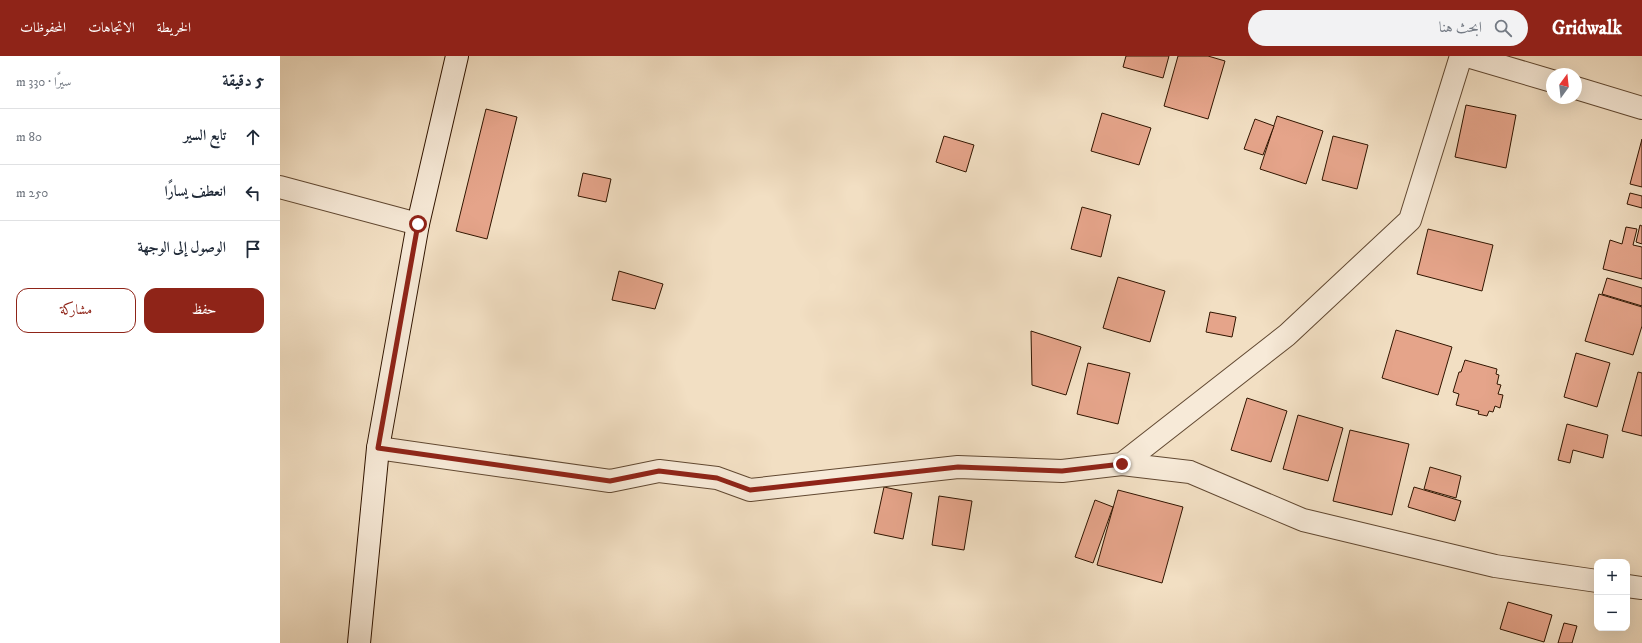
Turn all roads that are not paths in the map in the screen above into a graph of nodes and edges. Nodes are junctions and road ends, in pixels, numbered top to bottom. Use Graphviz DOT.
graph roads {
  1 [pos="457,56"];
  2 [pos="1461,56"];
  3 [pos="1467,56"];
  4 [pos="1546,79"];
  5 [pos="1582,90"];
  6 [pos="1642,108"];
  7 [pos="280,187"];
  8 [pos="418,224"];
  9 [pos="378,448"];
  10 [pos="1122,464"];
  11 [pos="1594,581"];
  12 [pos="1630,586"];
  13 [pos="1642,588"];
  14 [pos="358,643"];
  1 -- 8 [label="street"];
  2 -- 10 [label="street"];
  3 -- 4 [label="street"];
  5 -- 6 [label="street"];
  7 -- 8 [label="street"];
  8 -- 9 [label="street"];
  9 -- 10 [label="street"];
  9 -- 14 [label="street"];
  10 -- 11 [label="street"];
  12 -- 13 [label="street"];
}
